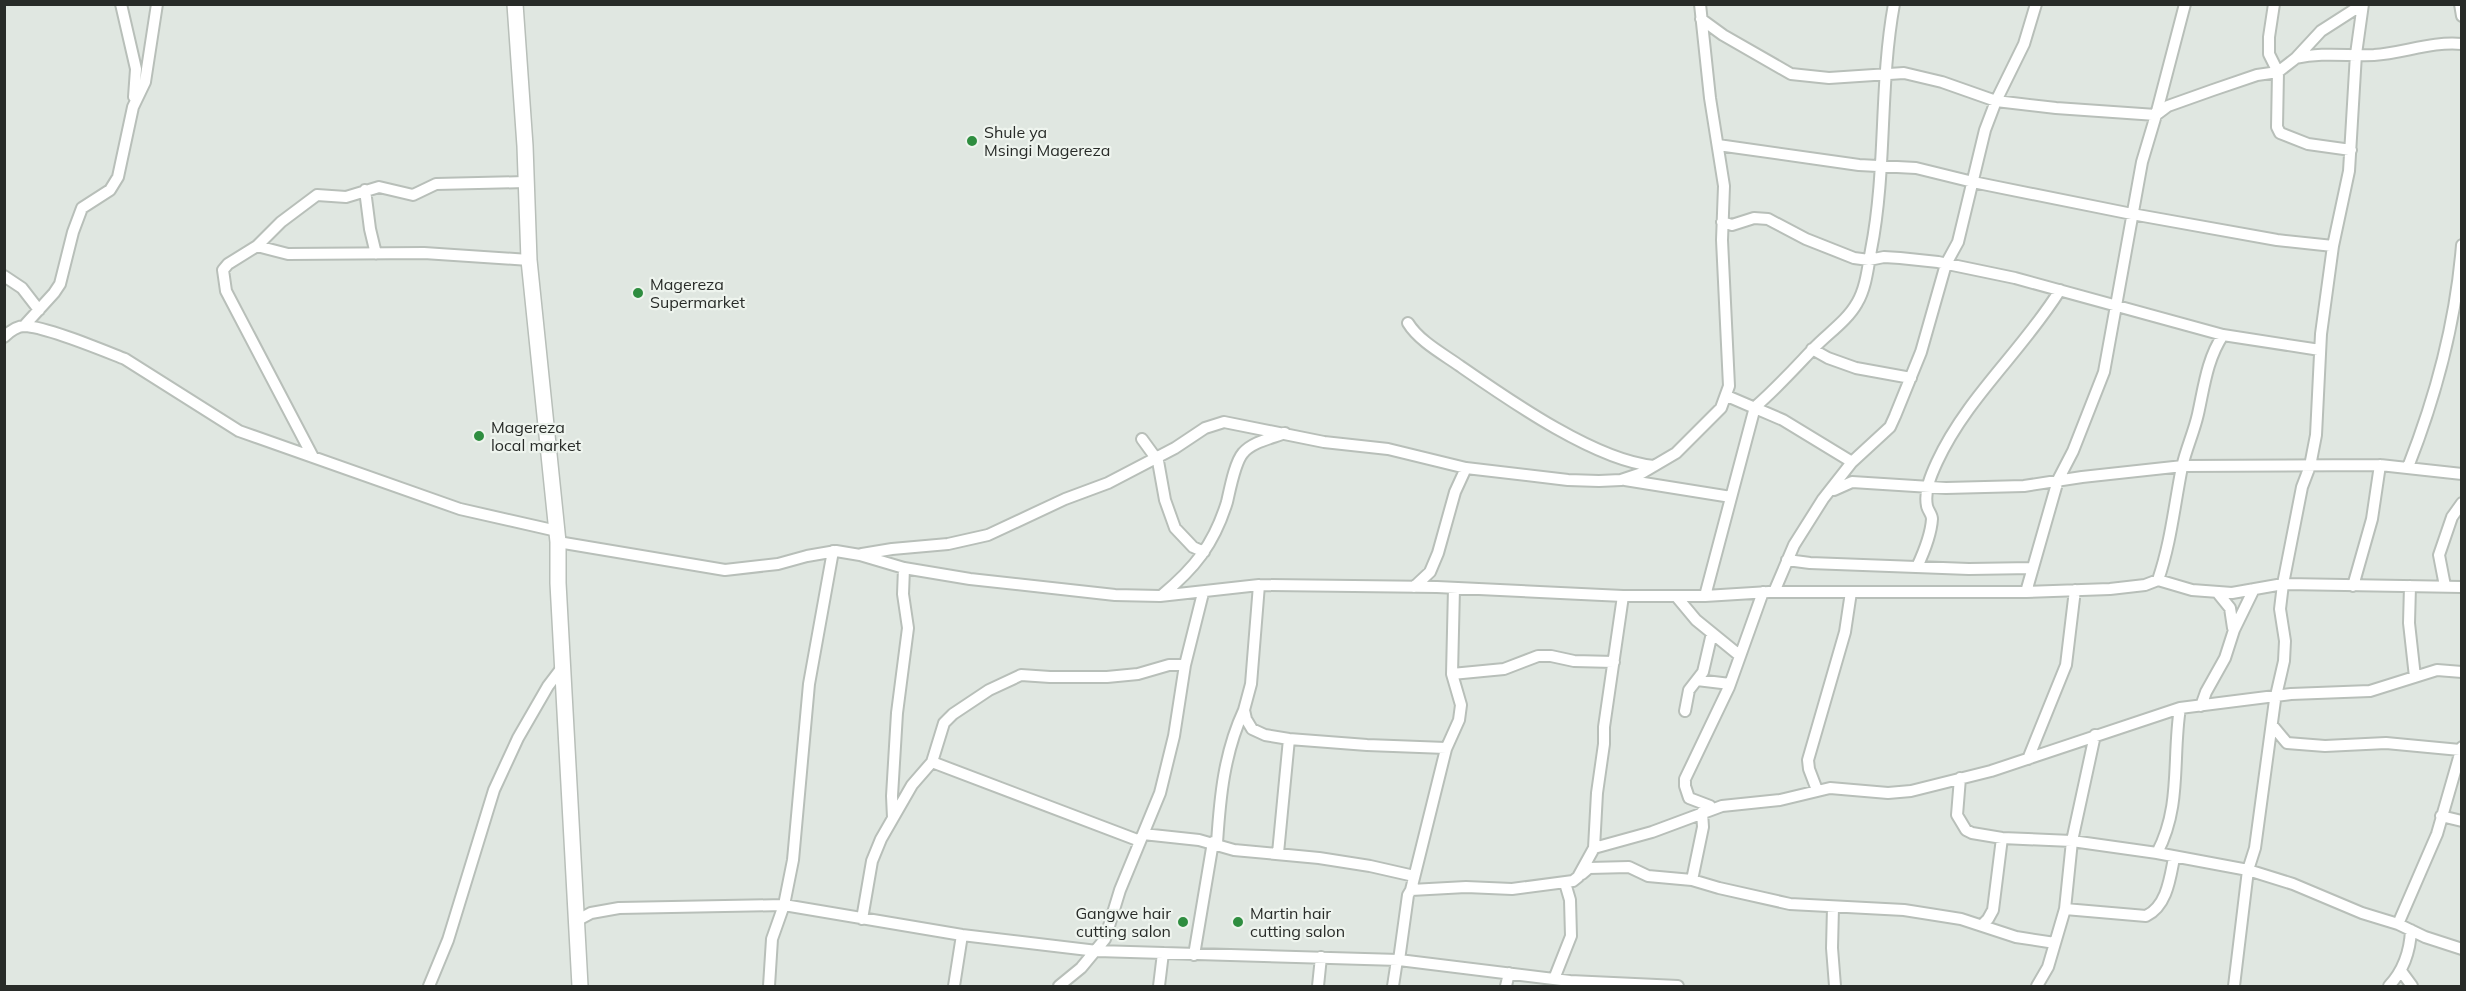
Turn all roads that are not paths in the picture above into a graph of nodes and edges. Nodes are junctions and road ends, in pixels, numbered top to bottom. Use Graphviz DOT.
graph roads {
  1 [pos="121,4"];
  2 [pos="157,4"];
  3 [pos="515,4"];
  4 [pos="1712,4"];
  5 [pos="1894,4"];
  6 [pos="2036,4"];
  7 [pos="2185,4"];
  8 [pos="2274,4"];
  9 [pos="2460,4"];
  10 [pos="1701,12"];
  11 [pos="2462,16"];
  12 [pos="2462,44"];
  13 [pos="2356,54"];
  14 [pos="2296,57"];
  15 [pos="2278,72"];
  16 [pos="1884,75"];
  17 [pos="1996,101"];
  18 [pos="133,107"];
  19 [pos="2156,115"];
  20 [pos="1718,145"];
  21 [pos="2351,150"];
  22 [pos="1881,165"];
  23 [pos="525,182"];
  24 [pos="1973,182"];
  25 [pos="365,190"];
  26 [pos="2132,214"];
  27 [pos="1722,222"];
  28 [pos="2462,245"];
  29 [pos="257,246"];
  30 [pos="2333,246"];
  31 [pos="376,254"];
  32 [pos="529,260"];
  33 [pos="1869,260"];
  34 [pos="1946,264"];
  35 [pos="4,276"];
  36 [pos="2060,290"];
  37 [pos="2116,306"];
  38 [pos="39,310"];
  39 [pos="1408,322"];
  40 [pos="24,326"];
  41 [pos="2223,336"];
  42 [pos="4,337"];
  43 [pos="1812,349"];
  44 [pos="2320,350"];
  45 [pos="1911,378"];
  46 [pos="1727,396"];
  47 [pos="1755,407"];
  48 [pos="1285,433"];
  49 [pos="1142,439"];
  50 [pos="313,457"];
  51 [pos="1156,458"];
  52 [pos="1852,462"];
  53 [pos="2380,465"];
  54 [pos="1654,466"];
  55 [pos="2183,466"];
  56 [pos="2310,466"];
  57 [pos="2408,467"];
  58 [pos="1466,468"];
  59 [pos="2462,474"];
  60 [pos="1621,480"];
  61 [pos="2058,480"];
  62 [pos="1927,488"];
  63 [pos="1731,497"];
  64 [pos="1823,500"];
  65 [pos="2462,503"];
  66 [pos="557,537"];
  67 [pos="833,551"];
  68 [pos="1204,552"];
  69 [pos="860,555"];
  70 [pos="1787,560"];
  71 [pos="1917,567"];
  72 [pos="904,568"];
  73 [pos="2033,568"];
  74 [pos="2158,580"];
  75 [pos="2283,584"];
  76 [pos="1259,585"];
  77 [pos="2353,586"];
  78 [pos="2410,586"];
  79 [pos="2445,586"];
  80 [pos="1414,587"];
  81 [pos="2462,587"];
  82 [pos="1454,588"];
  83 [pos="2254,589"];
  84 [pos="2075,590"];
  85 [pos="1768,592"];
  86 [pos="1851,592"];
  87 [pos="2026,592"];
  88 [pos="2217,592"];
  89 [pos="1203,593"];
  90 [pos="1160,596"];
  91 [pos="1623,596"];
  92 [pos="1676,596"];
  93 [pos="1705,596"];
  94 [pos="2234,630"];
  95 [pos="1713,633"];
  96 [pos="1739,655"];
  97 [pos="1614,662"];
  98 [pos="564,665"];
  99 [pos="1185,665"];
  100 [pos="2462,672"];
  101 [pos="1452,674"];
  102 [pos="2415,677"];
  103 [pos="1697,680"];
  104 [pos="1730,684"];
  105 [pos="2276,695"];
  106 [pos="2201,706"];
  107 [pos="2180,708"];
  108 [pos="1244,710"];
  109 [pos="1685,711"];
  110 [pos="2272,725"];
  111 [pos="2095,735"];
  112 [pos="1289,739"];
  113 [pos="1446,748"];
  114 [pos="2461,748"];
  115 [pos="2028,759"];
  116 [pos="933,762"];
  117 [pos="1960,778"];
  118 [pos="1817,790"];
  119 [pos="1707,811"];
  120 [pos="2441,816"];
  121 [pos="893,818"];
  122 [pos="2462,821"];
  123 [pos="1141,838"];
  124 [pos="2002,838"];
  125 [pos="2072,841"];
  126 [pos="1215,843"];
  127 [pos="1594,848"];
  128 [pos="1278,853"];
  129 [pos="2157,853"];
  130 [pos="2174,858"];
  131 [pos="2248,870"];
  132 [pos="1414,876"];
  133 [pos="1578,877"];
  134 [pos="1692,880"];
  135 [pos="1565,883"];
  136 [pos="1411,890"];
  137 [pos="784,905"];
  138 [pos="1833,907"];
  139 [pos="2065,909"];
  140 [pos="862,918"];
  141 [pos="576,921"];
  142 [pos="2398,924"];
  143 [pos="1982,926"];
  144 [pos="2411,930"];
  145 [pos="962,935"];
  146 [pos="2055,943"];
  147 [pos="2462,949"];
  148 [pos="1097,951"];
  149 [pos="1163,953"];
  150 [pos="1194,955"];
  151 [pos="1321,957"];
  152 [pos="1398,960"];
  153 [pos="2401,971"];
  154 [pos="1509,973"];
  155 [pos="1554,979"];
  156 [pos="1629,986"];
  157 [pos="429,987"];
  158 [pos="580,987"];
  159 [pos="768,987"];
  160 [pos="954,987"];
  161 [pos="1059,987"];
  162 [pos="1159,987"];
  163 [pos="1318,987"];
  164 [pos="1393,987"];
  165 [pos="1506,987"];
  166 [pos="1678,987"];
  167 [pos="1835,987"];
  168 [pos="2037,987"];
  169 [pos="2234,987"];
  170 [pos="2389,987"];
  171 [pos="2412,987"];
  1 -- 18 [label="street"];
  2 -- 18 [label="street"];
  3 -- 23 [label="street"];
  4 -- 10 [label="street"];
  5 -- 16 [label="street"];
  6 -- 17 [label="street"];
  7 -- 19 [label="street"];
  8 -- 15 [label="street"];
  9 -- 11 [label="street"];
  10 -- 16 [label="street"];
  10 -- 20 [label="street"];
  12 -- 13 [label="street"];
  13 -- 14 [label="street"];
  13 -- 14 [label="street"];
  13 -- 21 [label="street"];
  14 -- 15 [label="street"];
  15 -- 19 [label="street"];
  15 -- 21 [label="street"];
  16 -- 17 [label="street"];
  16 -- 22 [label="street"];
  17 -- 19 [label="street"];
  17 -- 24 [label="street"];
  18 -- 38 [label="street"];
  19 -- 26 [label="street"];
  20 -- 22 [label="street"];
  20 -- 27 [label="street"];
  21 -- 30 [label="street"];
  22 -- 24 [label="street"];
  22 -- 33 [label="street"];
  23 -- 25 [label="street"];
  23 -- 32 [label="street"];
  24 -- 26 [label="street"];
  24 -- 34 [label="street"];
  25 -- 29 [label="street"];
  25 -- 31 [label="street"];
  26 -- 30 [label="street"];
  26 -- 37 [label="street"];
  27 -- 33 [label="street"];
  27 -- 46 [label="street"];
  28 -- 57 [label="street"];
  29 -- 31 [label="street"];
  29 -- 50 [label="street"];
  30 -- 44 [label="street"];
  31 -- 32 [label="street"];
  32 -- 66 [label="street"];
  33 -- 34 [label="street"];
  33 -- 43 [label="street"];
  34 -- 36 [label="street"];
  34 -- 45 [label="street"];
  35 -- 38 [label="street"];
  36 -- 37 [label="street"];
  36 -- 62 [label="street"];
  37 -- 41 [label="street"];
  37 -- 61 [label="street"];
  38 -- 40 [label="street"];
  39 -- 54 [label="street"];
  40 -- 42 [label="street"];
  40 -- 50 [label="street"];
  41 -- 44 [label="street"];
  41 -- 55 [label="street"];
  43 -- 45 [label="street"];
  43 -- 47 [label="street"];
  44 -- 56 [label="street"];
  45 -- 52 [label="street"];
  46 -- 47 [label="street"];
  46 -- 54 [label="street"];
  47 -- 52 [label="street"];
  47 -- 63 [label="street"];
  48 -- 51 [label="street"];
  48 -- 58 [label="street"];
  48 -- 68 [label="street"];
  49 -- 51 [label="street"];
  50 -- 66 [label="street"];
  51 -- 68 [label="street"];
  51 -- 69 [label="street"];
  52 -- 64 [label="street"];
  53 -- 56 [label="street"];
  53 -- 57 [label="street"];
  53 -- 77 [label="street"];
  54 -- 60 [label="street"];
  55 -- 56 [label="street"];
  55 -- 61 [label="street"];
  55 -- 74 [label="street"];
  56 -- 75 [label="street"];
  57 -- 59 [label="street"];
  58 -- 60 [label="street"];
  58 -- 80 [label="street"];
  60 -- 63 [label="street"];
  61 -- 62 [label="street"];
  61 -- 73 [label="street"];
  62 -- 64 [label="street"];
  62 -- 71 [label="street"];
  63 -- 93 [label="street"];
  64 -- 70 [label="street"];
  65 -- 79 [label="street"];
  66 -- 67 [label="street"];
  66 -- 98 [label="street"];
  67 -- 69 [label="street"];
  67 -- 137 [label="street"];
  68 -- 90 [label="street"];
  69 -- 72 [label="street"];
  70 -- 71 [label="street"];
  70 -- 85 [label="street"];
  71 -- 73 [label="street"];
  72 -- 90 [label="street"];
  72 -- 121 [label="street"];
  73 -- 87 [label="street"];
  74 -- 84 [label="street"];
  74 -- 88 [label="street"];
  75 -- 77 [label="street"];
  75 -- 83 [label="street"];
  75 -- 105 [label="street"];
  76 -- 80 [label="street"];
  76 -- 89 [label="street"];
  76 -- 108 [label="street"];
  77 -- 78 [label="street"];
  78 -- 79 [label="street"];
  78 -- 102 [label="street"];
  79 -- 81 [label="street"];
  80 -- 82 [label="street"];
  82 -- 91 [label="street"];
  82 -- 101 [label="street"];
  83 -- 88 [label="street"];
  83 -- 94 [label="street"];
  84 -- 87 [label="street"];
  84 -- 115 [label="street"];
  85 -- 86 [label="street"];
  85 -- 93 [label="street"];
  85 -- 96 [label="street"];
  86 -- 87 [label="street"];
  86 -- 118 [label="street"];
  88 -- 94 [label="street"];
  89 -- 90 [label="street"];
  89 -- 99 [label="street"];
  91 -- 92 [label="street"];
  91 -- 97 [label="street"];
  92 -- 93 [label="street"];
  92 -- 95 [label="street"];
  94 -- 106 [label="street"];
  95 -- 96 [label="street"];
  95 -- 103 [label="street"];
  96 -- 104 [label="street"];
  97 -- 101 [label="street"];
  97 -- 127 [label="street"];
  98 -- 141 [label="street"];
  98 -- 157 [label="street"];
  99 -- 116 [label="street"];
  99 -- 123 [label="street"];
  100 -- 102 [label="street"];
  101 -- 113 [label="street"];
  102 -- 105 [label="street"];
  103 -- 104 [label="street"];
  103 -- 109 [label="street"];
  104 -- 119 [label="street"];
  105 -- 106 [label="street"];
  105 -- 110 [label="street"];
  106 -- 107 [label="street"];
  107 -- 111 [label="street"];
  107 -- 129 [label="street"];
  108 -- 112 [label="street"];
  108 -- 126 [label="street"];
  110 -- 114 [label="street"];
  110 -- 131 [label="street"];
  111 -- 115 [label="street"];
  111 -- 125 [label="street"];
  112 -- 113 [label="street"];
  112 -- 128 [label="street"];
  113 -- 132 [label="street"];
  114 -- 120 [label="street"];
  115 -- 117 [label="street"];
  116 -- 121 [label="street"];
  116 -- 123 [label="street"];
  117 -- 118 [label="street"];
  117 -- 124 [label="street"];
  118 -- 119 [label="street"];
  119 -- 127 [label="street"];
  119 -- 134 [label="street"];
  120 -- 122 [label="street"];
  120 -- 142 [label="street"];
  121 -- 140 [label="street"];
  123 -- 126 [label="street"];
  123 -- 148 [label="street"];
  124 -- 125 [label="street"];
  124 -- 143 [label="street"];
  125 -- 129 [label="street"];
  125 -- 139 [label="street"];
  126 -- 128 [label="street"];
  126 -- 150 [label="street"];
  127 -- 133 [label="street"];
  128 -- 132 [label="street"];
  129 -- 130 [label="street"];
  130 -- 131 [label="street"];
  130 -- 139 [label="street"];
  131 -- 142 [label="street"];
  131 -- 169 [label="street"];
  132 -- 136 [label="street"];
  133 -- 134 [label="street"];
  133 -- 135 [label="street"];
  134 -- 138 [label="street"];
  135 -- 136 [label="street"];
  135 -- 155 [label="street"];
  136 -- 152 [label="street"];
  137 -- 140 [label="street"];
  137 -- 141 [label="street"];
  137 -- 159 [label="street"];
  138 -- 143 [label="street"];
  138 -- 167 [label="street"];
  139 -- 146 [label="street"];
  140 -- 145 [label="street"];
  141 -- 158 [label="street"];
  142 -- 144 [label="street"];
  143 -- 146 [label="street"];
  144 -- 147 [label="street"];
  144 -- 153 [label="street"];
  145 -- 148 [label="street"];
  145 -- 160 [label="street"];
  146 -- 168 [label="street"];
  148 -- 149 [label="street"];
  148 -- 161 [label="street"];
  149 -- 150 [label="street"];
  149 -- 162 [label="street"];
  150 -- 151 [label="street"];
  151 -- 152 [label="street"];
  151 -- 163 [label="street"];
  152 -- 154 [label="street"];
  152 -- 164 [label="street"];
  153 -- 170 [label="street"];
  153 -- 171 [label="street"];
  154 -- 155 [label="street"];
  154 -- 165 [label="street"];
  155 -- 156 [label="street"];
  156 -- 166 [label="street"];
}
